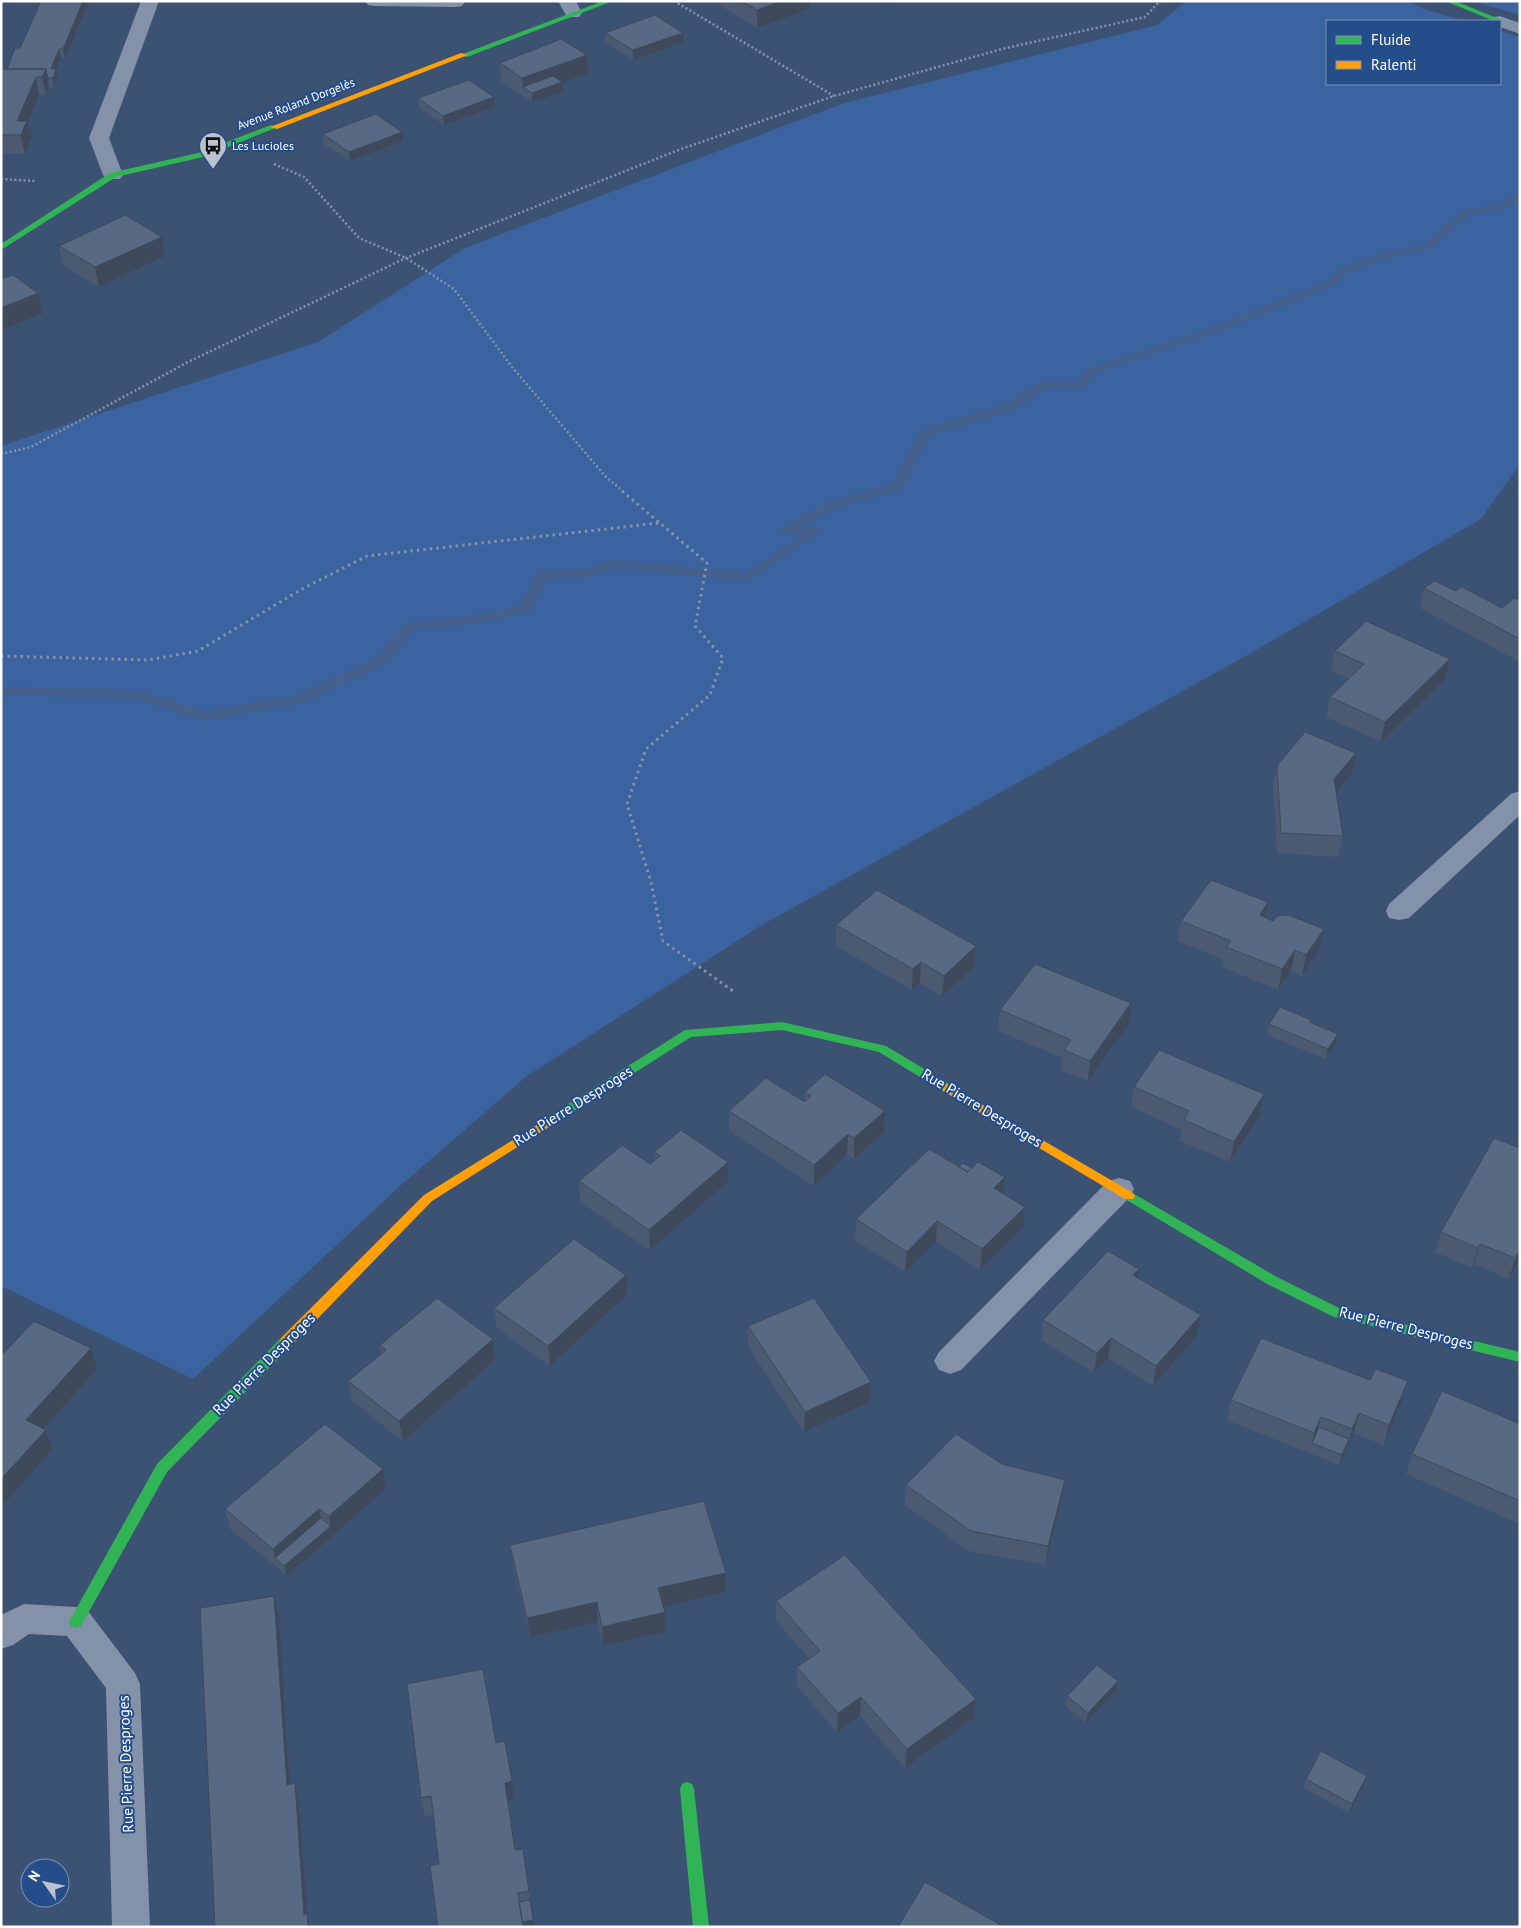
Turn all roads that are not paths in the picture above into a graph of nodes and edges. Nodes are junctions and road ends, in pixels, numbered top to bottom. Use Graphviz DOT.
graph roads {
  1 [pos="150,1"];
  2 [pos="374,1"];
  3 [pos="610,1"];
  4 [pos="1448,1"];
  5 [pos="456,2"];
  6 [pos="570,7"];
  7 [pos="1497,20"];
  8 [pos="1501,21"];
  9 [pos="1520,29"];
  10 [pos="113,175"];
  11 [pos="1,248"];
  12 [pos="1520,800"];
  13 [pos="1399,911"];
  14 [pos="1119,1189"];
  15 [pos="1520,1357"];
  16 [pos="950,1361"];
  17 [pos="76,1622"];
  18 [pos="1,1634"];
  19 [pos="687,1789"];
  20 [pos="131,1927"];
  21 [pos="701,1927"];
  1 -- 10 [label="street"];
  2 -- 5 [label="street"];
  3 -- 6 [label="street, Avenue Roland Dorgelès"];
  4 -- 7 [label="street"];
  6 -- 10 [label="street, Avenue Roland Dorgelès"];
  8 -- 9 [label="street"];
  10 -- 11 [label="street, Avenue Roland Dorgelès"];
  12 -- 13 [label="street"];
  14 -- 15 [label="street, Rue Pierre Desproges"];
  14 -- 16 [label="street"];
  14 -- 17 [label="street, Rue Pierre Desproges"];
  17 -- 18 [label="street"];
  17 -- 20 [label="street, Rue Pierre Desproges"];
  19 -- 21 [label="street"];
}
